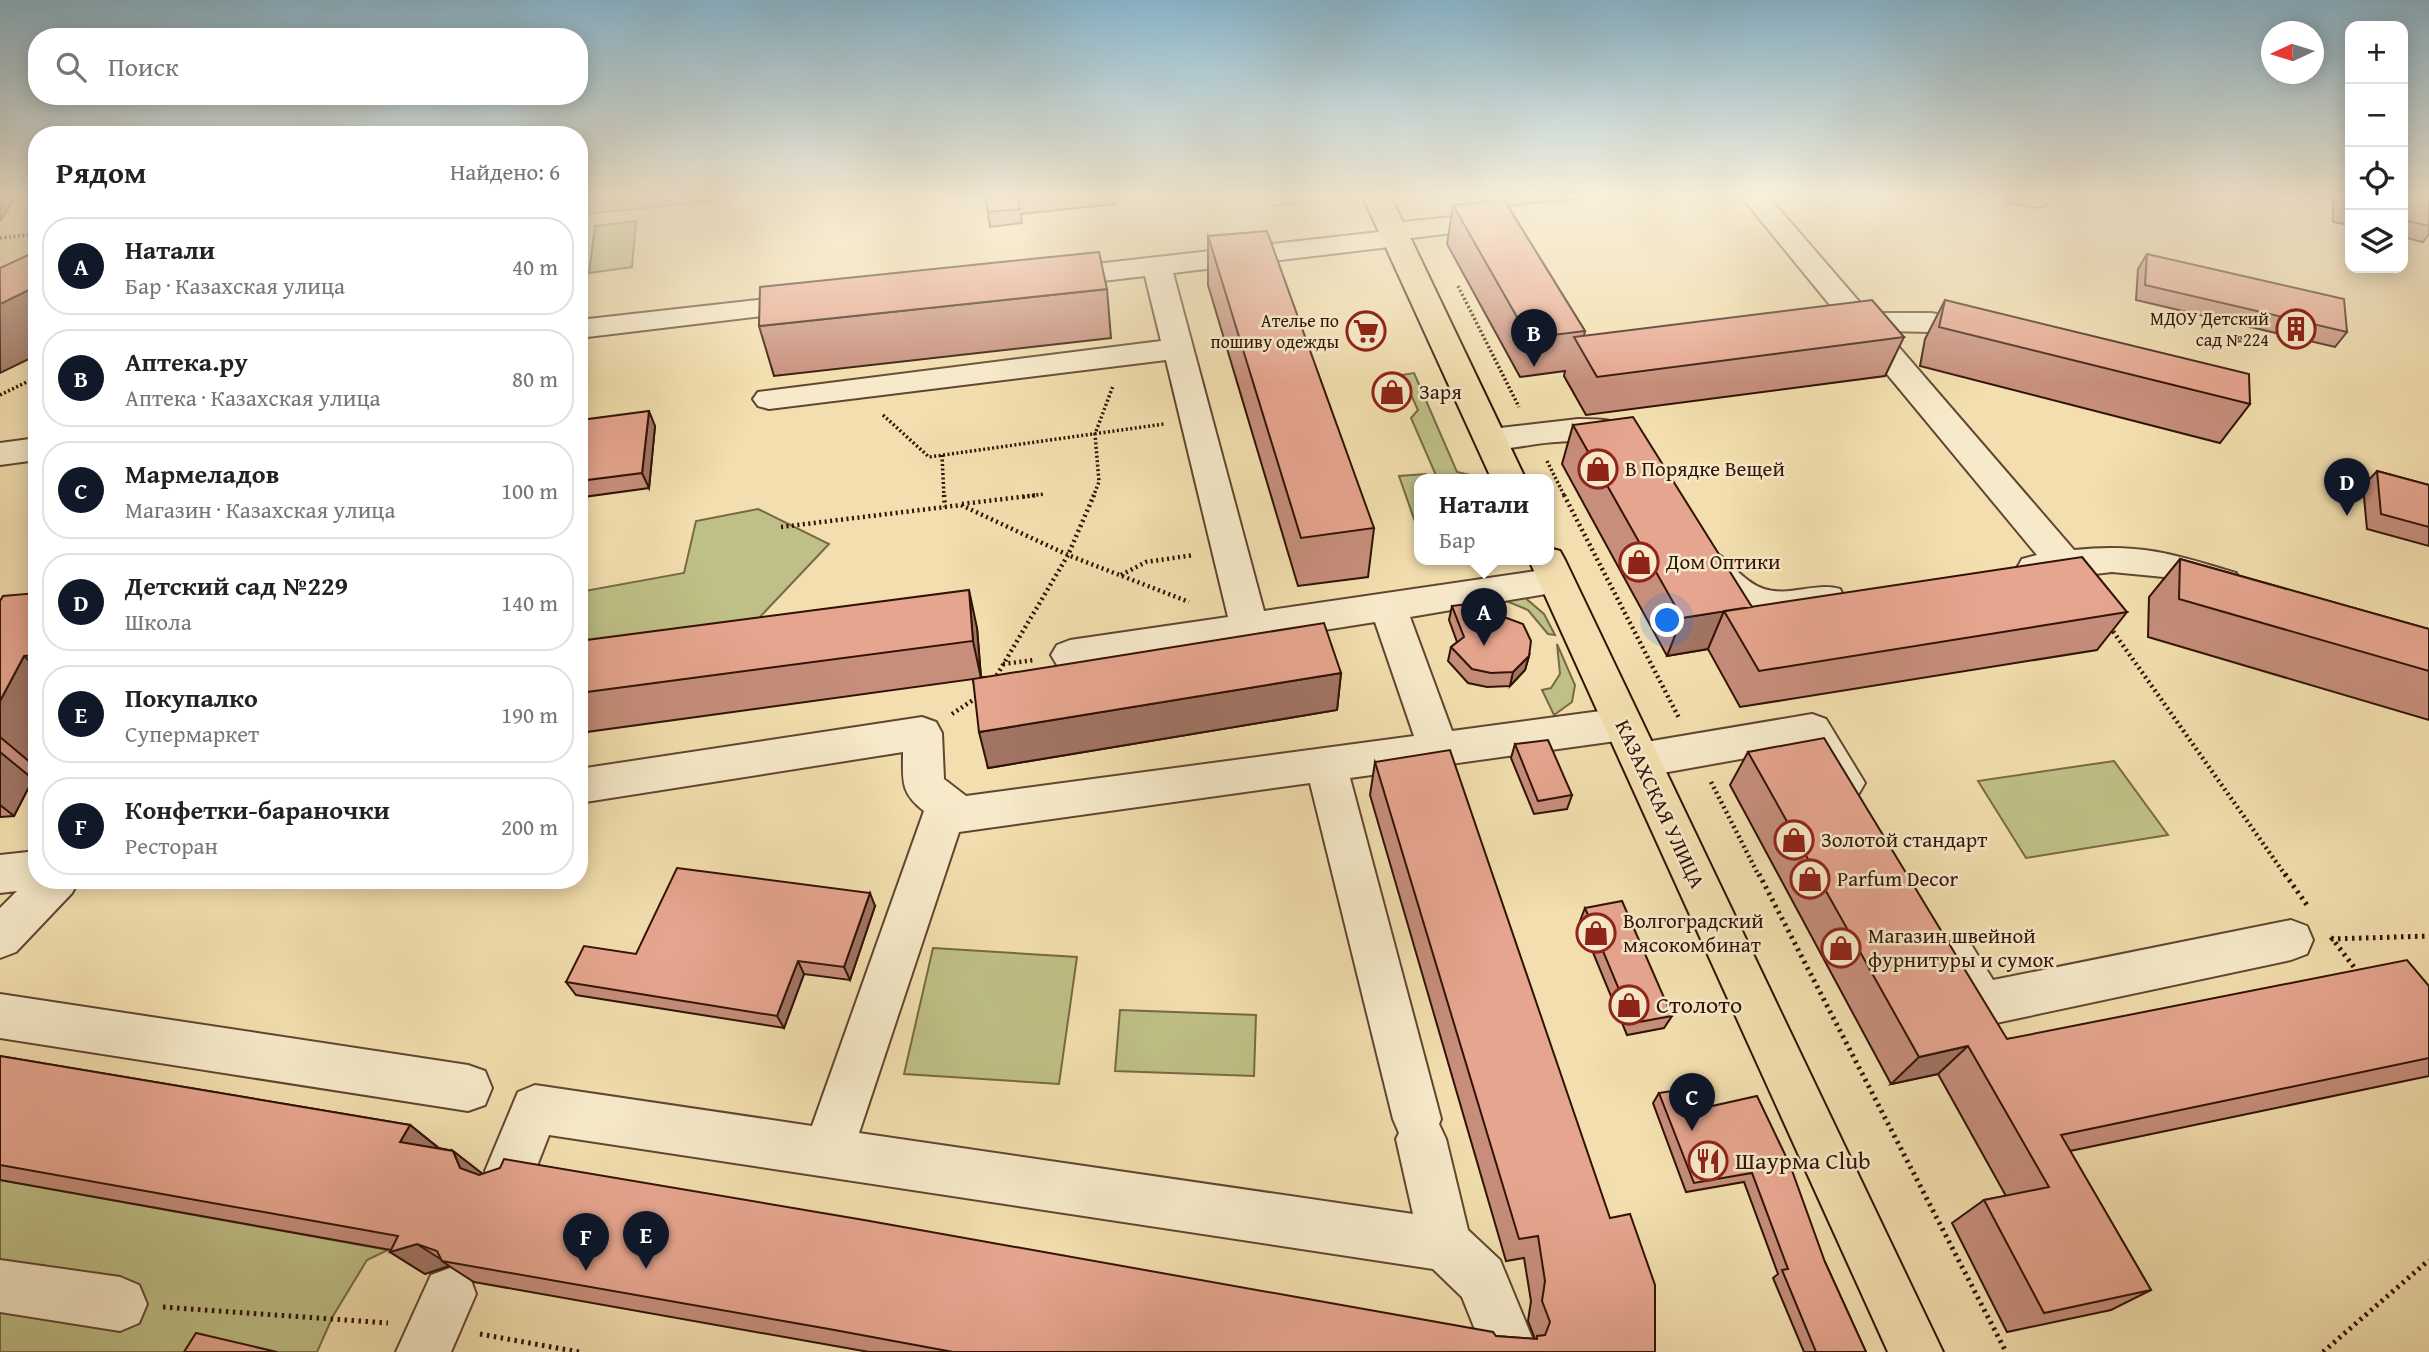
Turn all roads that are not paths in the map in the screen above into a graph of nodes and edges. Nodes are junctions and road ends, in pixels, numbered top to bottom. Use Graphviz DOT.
graph roads {
  1 [pos="1221,258"];
  2 [pos="1406,258"];
  3 [pos="1807,258"];
  4 [pos="1157,267"];
  5 [pos="1020,281"];
  6 [pos="842,300"];
  7 [pos="1861,322"];
  8 [pos="588,328"];
  9 [pos="1808,329"];
  10 [pos="2014,338"];
  11 [pos="1178,349"];
  12 [pos="769,399"];
  13 [pos="1491,440"];
  14 [pos="28,450"];
  15 [pos="0,454"];
  16 [pos="1648,461"];
  17 [pos="1506,474"];
  18 [pos="1693,538"];
  19 [pos="2064,563"];
  20 [pos="1552,571"];
  21 [pos="1997,573"];
  22 [pos="1862,593"];
  23 [pos="2258,593"];
  24 [pos="1388,606"];
  25 [pos="1249,626"];
  26 [pos="1070,655"];
  27 [pos="1632,742"];
  28 [pos="1439,749"];
  29 [pos="1326,765"];
  30 [pos="588,785"];
  31 [pos="947,805"];
  32 [pos="1861,810"];
  33 [pos="28,871"];
  34 [pos="0,874"];
  35 [pos="48,889"];
  36 [pos="1933,925"];
  37 [pos="2316,931"];
  38 [pos="0,938"];
  39 [pos="0,1016"];
  40 [pos="468,1088"];
  41 [pos="827,1154"];
  42 [pos="510,1171"];
  43 [pos="1446,1245"];
  44 [pos="0,1286"];
  45 [pos="120,1304"];
  46 [pos="1506,1340"];
  47 [pos="1916,1352"];
  1 -- 4 [label="street"];
  2 -- 13 [label="main road"];
  3 -- 7 [label="street"];
  4 -- 5 [label="street"];
  4 -- 11 [label="street"];
  6 -- 8 [label="street"];
  7 -- 9 [label="street"];
  7 -- 10 [label="street"];
  7 -- 19 [label="street"];
  11 -- 12 [label="street"];
  11 -- 25 [label="street"];
  13 -- 16 [label="street"];
  13 -- 17 [label="main road"];
  14 -- 15 [label="street"];
  18 -- 22 [label="street"];
  19 -- 21 [label="street"];
  19 -- 23 [label="street"];
  20 -- 24 [label="street"];
  20 -- 27 [label="main road, КАЗАХСКАЯ УЛИЦА"];
  24 -- 25 [label="street"];
  24 -- 28 [label="street"];
  25 -- 26 [label="street"];
  27 -- 28 [label="street"];
  27 -- 32 [label="street"];
  27 -- 47 [label="main road, КАЗАХСКАЯ УЛИЦА"];
  28 -- 29 [label="street"];
  29 -- 31 [label="street"];
  29 -- 43 [label="street"];
  30 -- 31 [label="street"];
  31 -- 41 [label="street"];
  33 -- 34 [label="street"];
  35 -- 38 [label="street"];
  36 -- 37 [label="street"];
  39 -- 40 [label="street"];
  41 -- 42 [label="street"];
  41 -- 43 [label="street"];
  43 -- 46 [label="street"];
  44 -- 45 [label="street"];
}
